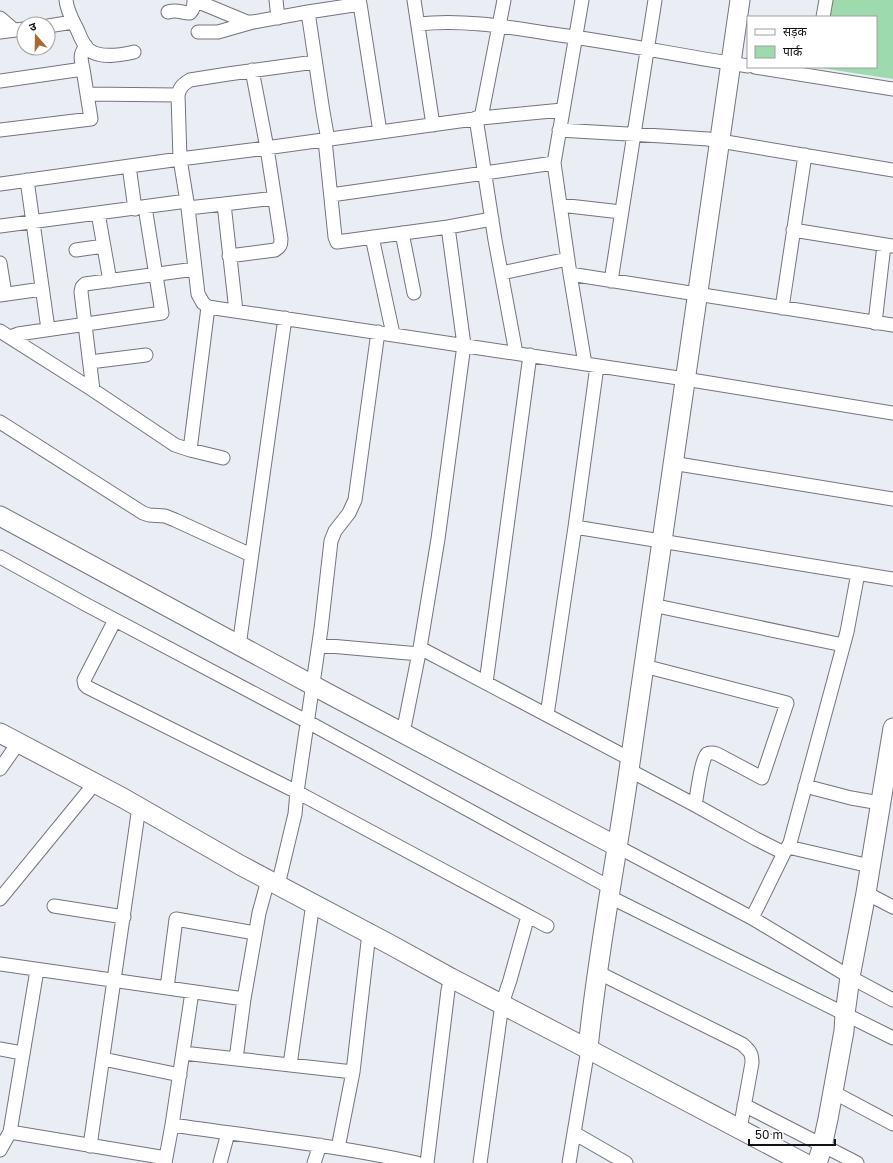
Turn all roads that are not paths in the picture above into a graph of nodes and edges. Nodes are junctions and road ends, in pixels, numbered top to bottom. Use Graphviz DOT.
graph roads {
  1 [pos="66,0"];
  2 [pos="194,0"];
  3 [pos="276,0"];
  4 [pos="414,0"];
  5 [pos="504,0"];
  6 [pos="582,0"];
  7 [pos="655,0"];
  8 [pos="740,0"];
  9 [pos="826,0"];
  10 [pos="359,2"];
  11 [pos="168,12"];
  12 [pos="308,12"];
  13 [pos="823,16"];
  14 [pos="0,18"];
  15 [pos="278,18"];
  16 [pos="74,22"];
  17 [pos="253,22"];
  18 [pos="418,24"];
  19 [pos="56,25"];
  20 [pos="499,26"];
  21 [pos="16,27"];
  22 [pos="16,29"];
  23 [pos="0,32"];
  24 [pos="198,32"];
  25 [pos="575,37"];
  26 [pos="86,46"];
  27 [pos="647,48"];
  28 [pos="134,52"];
  29 [pos="316,62"];
  30 [pos="740,65"];
  31 [pos="767,68"];
  32 [pos="83,70"];
  33 [pos="252,70"];
  34 [pos="815,72"];
  35 [pos="0,81"];
  36 [pos="893,89"];
  37 [pos="87,94"];
  38 [pos="178,95"];
  39 [pos="562,110"];
  40 [pos="479,118"];
  41 [pos="433,124"];
  42 [pos="0,130"];
  43 [pos="559,130"];
  44 [pos="380,132"];
  45 [pos="633,134"];
  46 [pos="326,140"];
  47 [pos="720,141"];
  48 [pos="267,148"];
  49 [pos="805,155"];
  50 [pos="180,159"];
  51 [pos="554,163"];
  52 [pos="129,166"];
  53 [pos="893,170"];
  54 [pos="485,172"];
  55 [pos="27,180"];
  56 [pos="0,184"];
  57 [pos="331,195"];
  58 [pos="275,198"];
  59 [pos="224,204"];
  60 [pos="560,204"];
  61 [pos="187,205"];
  62 [pos="140,208"];
  63 [pos="621,212"];
  64 [pos="98,213"];
  65 [pos="492,219"];
  66 [pos="33,222"];
  67 [pos="0,226"];
  68 [pos="448,227"];
  69 [pos="794,230"];
  70 [pos="402,233"];
  71 [pos="372,237"];
  72 [pos="104,246"];
  73 [pos="888,246"];
  74 [pos="76,250"];
  75 [pos="229,256"];
  76 [pos="568,260"];
  77 [pos="0,264"];
  78 [pos="195,269"];
  79 [pos="501,273"];
  80 [pos="570,274"];
  81 [pos="156,275"];
  82 [pos="110,281"];
  83 [pos="611,281"];
  84 [pos="42,289"];
  85 [pos="414,293"];
  86 [pos="3,294"];
  87 [pos="697,294"];
  88 [pos="208,307"];
  89 [pos="782,308"];
  90 [pos="236,311"];
  91 [pos="285,318"];
  92 [pos="875,323"];
  93 [pos="85,324"];
  94 [pos="893,326"];
  95 [pos="48,329"];
  96 [pos="378,332"];
  97 [pos="5,334"];
  98 [pos="393,334"];
  99 [pos="464,345"];
  100 [pos="516,353"];
  101 [pos="146,355"];
  102 [pos="530,355"];
  103 [pos="90,362"];
  104 [pos="591,365"];
  105 [pos="685,379"];
  106 [pos="93,390"];
  107 [pos="893,413"];
  108 [pos="0,422"];
  109 [pos="190,450"];
  110 [pos="223,458"];
  111 [pos="672,463"];
  112 [pos="893,499"];
  113 [pos="0,516"];
  114 [pos="575,527"];
  115 [pos="661,541"];
  116 [pos="251,554"];
  117 [pos="0,557"];
  118 [pos="858,573"];
  119 [pos="893,580"];
  120 [pos="652,606"];
  121 [pos="115,620"];
  122 [pos="319,645"];
  123 [pos="843,645"];
  124 [pos="239,646"];
  125 [pos="420,651"];
  126 [pos="644,666"];
  127 [pos="486,683"];
  128 [pos="313,686"];
  129 [pos="547,715"];
  130 [pos="308,722"];
  131 [pos="893,728"];
  132 [pos="0,733"];
  133 [pos="403,733"];
  134 [pos="19,742"];
  135 [pos="630,765"];
  136 [pos="0,769"];
  137 [pos="95,783"];
  138 [pos="805,786"];
  139 [pos="297,792"];
  140 [pos="695,805"];
  141 [pos="884,806"];
  142 [pos="139,807"];
  143 [pos="618,847"];
  144 [pos="786,850"];
  145 [pos="870,866"];
  146 [pos="273,882"];
  147 [pos="610,893"];
  148 [pos="866,893"];
  149 [pos="0,899"];
  150 [pos="313,903"];
  151 [pos="54,906"];
  152 [pos="893,907"];
  153 [pos="528,916"];
  154 [pos="124,917"];
  155 [pos="752,918"];
  156 [pos="547,926"];
  157 [pos="255,933"];
  158 [pos="369,933"];
  159 [pos="0,964"];
  160 [pos="37,970"];
  161 [pos="597,972"];
  162 [pos="850,977"];
  163 [pos="451,978"];
  164 [pos="114,981"];
  165 [pos="167,988"];
  166 [pos="192,992"];
  167 [pos="244,999"];
  168 [pos="893,1000"];
  169 [pos="502,1004"];
  170 [pos="845,1014"];
  171 [pos="893,1038"];
  172 [pos="0,1048"];
  173 [pos="588,1049"];
  174 [pos="22,1053"];
  175 [pos="183,1053"];
  176 [pos="103,1059"];
  177 [pos="236,1059"];
  178 [pos="290,1065"];
  179 [pos="353,1072"];
  180 [pos="180,1075"];
  181 [pos="833,1092"];
  182 [pos="744,1105"];
  183 [pos="893,1124"];
  184 [pos="172,1125"];
  185 [pos="740,1129"];
  186 [pos="10,1132"];
  187 [pos="228,1133"];
  188 [pos="574,1133"];
  189 [pos="823,1145"];
  190 [pos="90,1146"];
  191 [pos="320,1146"];
  192 [pos="338,1148"];
  193 [pos="0,1150"];
  194 [pos="392,1160"];
  195 [pos="165,1161"];
  196 [pos="220,1163"];
  197 [pos="314,1163"];
  198 [pos="417,1163"];
  199 [pos="427,1163"];
  200 [pos="480,1163"];
  201 [pos="568,1163"];
  202 [pos="626,1163"];
  203 [pos="804,1163"];
  204 [pos="817,1163"];
  205 [pos="857,1163"];
  1 -- 16 [label="street"];
  2 -- 11 [label="street"];
  2 -- 17 [label="street"];
  3 -- 15 [label="street"];
  4 -- 18 [label="street"];
  5 -- 20 [label="street"];
  6 -- 25 [label="street"];
  7 -- 27 [label="street"];
  8 -- 30 [label="street"];
  9 -- 13 [label="street"];
  10 -- 12 [label="street"];
  10 -- 44 [label="street"];
  12 -- 15 [label="street"];
  12 -- 29 [label="street"];
  14 -- 21 [label="street"];
  15 -- 17 [label="street"];
  16 -- 19 [label="street"];
  16 -- 26 [label="street"];
  17 -- 24 [label="street"];
  18 -- 20 [label="street"];
  18 -- 41 [label="street"];
  20 -- 25 [label="street"];
  20 -- 40 [label="street"];
  22 -- 23 [label="street"];
  25 -- 27 [label="street"];
  25 -- 39 [label="street"];
  26 -- 28 [label="street"];
  26 -- 32 [label="street"];
  27 -- 30 [label="street"];
  27 -- 45 [label="street"];
  29 -- 33 [label="street"];
  29 -- 46 [label="street"];
  30 -- 47 [label="street"];
  31 -- 34 [label="street"];
  32 -- 35 [label="street"];
  32 -- 37 [label="street"];
  33 -- 38 [label="street"];
  33 -- 48 [label="street"];
  34 -- 36 [label="street"];
  37 -- 38 [label="street"];
  37 -- 42 [label="street"];
  38 -- 50 [label="street"];
  39 -- 40 [label="street"];
  39 -- 43 [label="street"];
  40 -- 41 [label="street"];
  40 -- 54 [label="street"];
  41 -- 44 [label="street"];
  43 -- 45 [label="street"];
  43 -- 51 [label="street"];
  44 -- 46 [label="street"];
  45 -- 47 [label="street"];
  45 -- 63 [label="street"];
  46 -- 48 [label="street"];
  46 -- 57 [label="street"];
  47 -- 49 [label="street"];
  47 -- 87 [label="street"];
  48 -- 50 [label="street"];
  48 -- 58 [label="street"];
  49 -- 53 [label="street"];
  49 -- 69 [label="street"];
  50 -- 52 [label="street"];
  50 -- 61 [label="street"];
  51 -- 54 [label="street"];
  51 -- 60 [label="street"];
  52 -- 55 [label="street"];
  52 -- 62 [label="street"];
  54 -- 57 [label="street"];
  54 -- 65 [label="street"];
  55 -- 56 [label="street"];
  55 -- 66 [label="street"];
  57 -- 71 [label="street"];
  58 -- 59 [label="street"];
  58 -- 75 [label="street"];
  59 -- 61 [label="street"];
  59 -- 75 [label="street"];
  60 -- 63 [label="street"];
  60 -- 76 [label="street"];
  61 -- 62 [label="street"];
  61 -- 78 [label="street"];
  62 -- 64 [label="street"];
  62 -- 81 [label="street"];
  63 -- 83 [label="street"];
  64 -- 66 [label="street"];
  64 -- 72 [label="street"];
  65 -- 68 [label="street"];
  65 -- 79 [label="street"];
  66 -- 67 [label="street"];
  66 -- 84 [label="street"];
  68 -- 70 [label="street"];
  68 -- 99 [label="street"];
  69 -- 73 [label="street"];
  69 -- 89 [label="street"];
  70 -- 71 [label="street"];
  70 -- 85 [label="street"];
  71 -- 98 [label="street"];
  72 -- 74 [label="street"];
  72 -- 82 [label="street"];
  73 -- 92 [label="street"];
  75 -- 90 [label="street"];
  76 -- 79 [label="street"];
  76 -- 80 [label="street"];
  77 -- 86 [label="street"];
  78 -- 81 [label="street"];
  78 -- 88 [label="street"];
  79 -- 100 [label="street"];
  80 -- 83 [label="street"];
  80 -- 104 [label="street"];
  81 -- 82 [label="street"];
  81 -- 93 [label="street"];
  82 -- 93 [label="street"];
  83 -- 87 [label="street"];
  84 -- 86 [label="street"];
  84 -- 95 [label="street"];
  87 -- 89 [label="street"];
  87 -- 105 [label="street"];
  88 -- 90 [label="street"];
  88 -- 109 [label="street"];
  89 -- 92 [label="street"];
  90 -- 91 [label="street"];
  91 -- 96 [label="street"];
  91 -- 116 [label="street"];
  92 -- 94 [label="street"];
  93 -- 95 [label="street"];
  93 -- 103 [label="street"];
  95 -- 97 [label="street"];
  96 -- 98 [label="street"];
  96 -- 122 [label="street"];
  97 -- 106 [label="street"];
  98 -- 99 [label="street"];
  99 -- 100 [label="street"];
  99 -- 125 [label="street"];
  100 -- 102 [label="street"];
  101 -- 103 [label="street"];
  102 -- 104 [label="street"];
  102 -- 127 [label="street"];
  103 -- 106 [label="street"];
  104 -- 105 [label="street"];
  104 -- 114 [label="street"];
  105 -- 107 [label="street"];
  105 -- 111 [label="street"];
  106 -- 109 [label="street"];
  108 -- 116 [label="street"];
  109 -- 110 [label="street"];
  111 -- 112 [label="street"];
  111 -- 115 [label="street"];
  113 -- 124 [label="street"];
  114 -- 115 [label="street"];
  114 -- 129 [label="street"];
  115 -- 118 [label="street"];
  115 -- 120 [label="street"];
  116 -- 124 [label="street"];
  117 -- 121 [label="street"];
  118 -- 119 [label="street"];
  118 -- 123 [label="street"];
  120 -- 123 [label="street"];
  120 -- 126 [label="street"];
  121 -- 130 [label="street"];
  121 -- 139 [label="street"];
  122 -- 125 [label="street"];
  122 -- 128 [label="street"];
  123 -- 138 [label="street"];
  124 -- 128 [label="street"];
  125 -- 127 [label="street"];
  125 -- 133 [label="street"];
  126 -- 135 [label="street"];
  126 -- 140 [label="street"];
  127 -- 129 [label="street"];
  128 -- 130 [label="street"];
  128 -- 133 [label="street"];
  129 -- 135 [label="street"];
  130 -- 139 [label="street"];
  130 -- 147 [label="street"];
  131 -- 141 [label="street"];
  132 -- 134 [label="street"];
  133 -- 143 [label="street"];
  134 -- 136 [label="street"];
  134 -- 137 [label="street"];
  135 -- 140 [label="street"];
  135 -- 143 [label="street"];
  137 -- 142 [label="street"];
  137 -- 149 [label="street"];
  138 -- 141 [label="street"];
  138 -- 144 [label="street"];
  139 -- 146 [label="street"];
  139 -- 153 [label="street"];
  140 -- 144 [label="street"];
  141 -- 145 [label="street"];
  142 -- 146 [label="street"];
  142 -- 154 [label="street"];
  143 -- 147 [label="street"];
  143 -- 155 [label="street"];
  144 -- 145 [label="street"];
  144 -- 155 [label="street"];
  145 -- 148 [label="street"];
  146 -- 150 [label="street"];
  146 -- 157 [label="street"];
  147 -- 161 [label="street"];
  147 -- 170 [label="street"];
  148 -- 152 [label="street"];
  148 -- 162 [label="street"];
  150 -- 158 [label="street"];
  150 -- 178 [label="street"];
  151 -- 154 [label="street"];
  153 -- 156 [label="street"];
  153 -- 169 [label="street"];
  154 -- 164 [label="street"];
  155 -- 162 [label="street"];
  157 -- 165 [label="street"];
  157 -- 167 [label="street"];
  158 -- 163 [label="street"];
  158 -- 179 [label="street"];
  159 -- 160 [label="street"];
  160 -- 164 [label="street"];
  160 -- 174 [label="street"];
  161 -- 173 [label="street"];
  161 -- 182 [label="street"];
  162 -- 168 [label="street"];
  162 -- 170 [label="street"];
  163 -- 169 [label="street"];
  163 -- 199 [label="street"];
  164 -- 165 [label="street"];
  164 -- 176 [label="street"];
  165 -- 166 [label="street"];
  166 -- 167 [label="street"];
  166 -- 175 [label="street"];
  167 -- 177 [label="street"];
  169 -- 173 [label="street"];
  169 -- 200 [label="street"];
  170 -- 171 [label="street"];
  170 -- 181 [label="street"];
  172 -- 174 [label="street"];
  173 -- 185 [label="street"];
  173 -- 188 [label="street"];
  174 -- 186 [label="street"];
  175 -- 177 [label="street"];
  175 -- 180 [label="street"];
  176 -- 180 [label="street"];
  176 -- 190 [label="street"];
  177 -- 178 [label="street"];
  178 -- 179 [label="street"];
  179 -- 192 [label="street"];
  180 -- 184 [label="street"];
  181 -- 183 [label="street"];
  181 -- 189 [label="street"];
  182 -- 185 [label="street"];
  182 -- 189 [label="street"];
  184 -- 187 [label="street"];
  184 -- 195 [label="street"];
  185 -- 203 [label="street"];
  186 -- 190 [label="street"];
  186 -- 193 [label="street"];
  187 -- 191 [label="street"];
  187 -- 196 [label="street"];
  188 -- 201 [label="street"];
  188 -- 202 [label="street"];
  189 -- 204 [label="street"];
  189 -- 205 [label="street"];
  190 -- 195 [label="street"];
  191 -- 192 [label="street"];
  191 -- 197 [label="street"];
  192 -- 194 [label="street"];
  194 -- 198 [label="street"];
}
